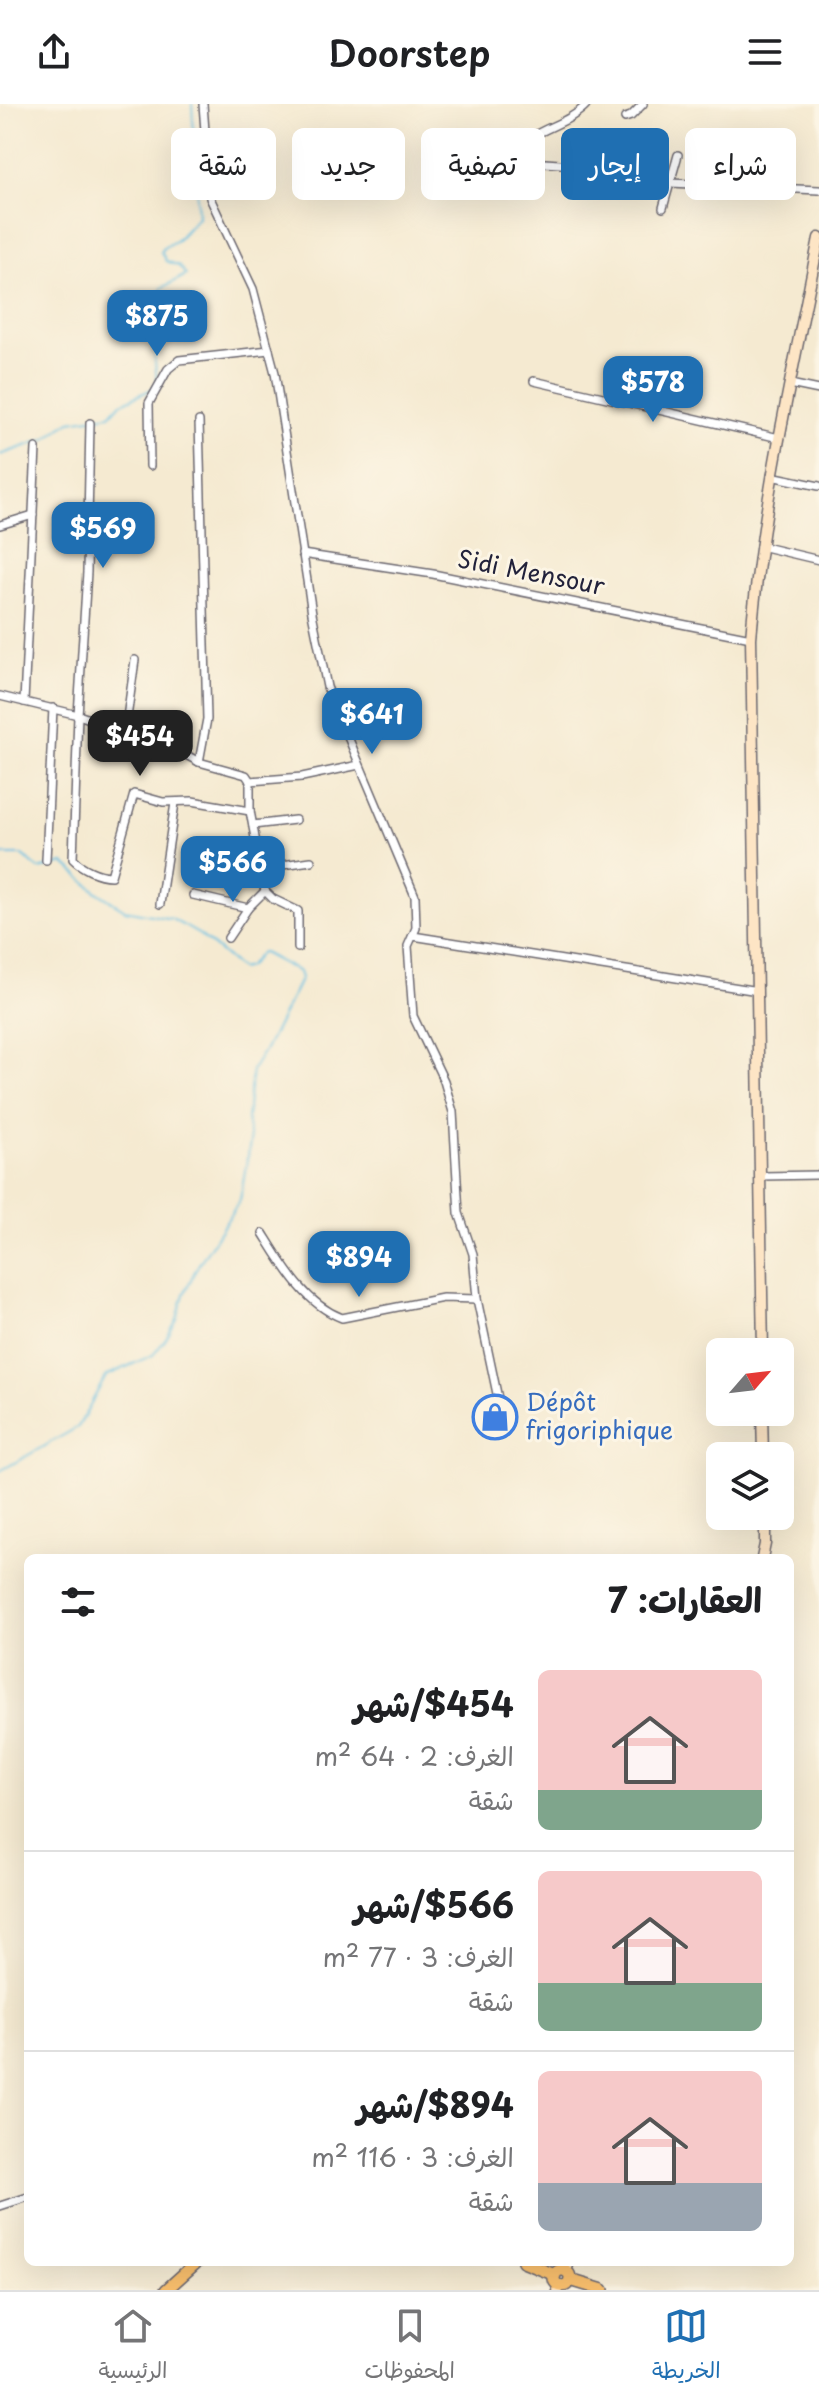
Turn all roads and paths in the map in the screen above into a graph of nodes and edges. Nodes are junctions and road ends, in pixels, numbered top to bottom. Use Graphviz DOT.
graph roads {
  1 [pos="203,104"];
  2 [pos="587,104"];
  3 [pos="643,104"];
  4 [pos="625,118"];
  5 [pos="545,132"];
  6 [pos="678,155"];
  7 [pos="670,183"];
  8 [pos="819,190"];
  9 [pos="663,208"];
  10 [pos="819,238"];
  11 [pos="269,350"];
  12 [pos="534,381"];
  13 [pos="790,384"];
  14 [pos="819,390"];
  15 [pos="199,421"];
  16 [pos="90,423"];
  17 [pos="779,438"];
  18 [pos="36,448"];
  19 [pos="150,466"];
  20 [pos="771,476"];
  21 [pos="819,486"];
  22 [pos="33,515"];
  23 [pos="0,525"];
  24 [pos="760,546"];
  25 [pos="302,554"];
  26 [pos="819,560"];
  27 [pos="751,638"];
  28 [pos="135,660"];
  29 [pos="0,696"];
  30 [pos="24,702"];
  31 [pos="53,708"];
  32 [pos="78,715"];
  33 [pos="125,732"];
  34 [pos="199,762"];
  35 [pos="359,765"];
  36 [pos="250,781"];
  37 [pos="175,803"];
  38 [pos="250,811"];
  39 [pos="295,820"];
  40 [pos="253,825"];
  41 [pos="46,860"];
  42 [pos="311,861"];
  43 [pos="261,868"];
  44 [pos="265,891"];
  45 [pos="193,895"];
  46 [pos="160,904"];
  47 [pos="248,908"];
  48 [pos="413,936"];
  49 [pos="228,938"];
  50 [pos="298,948"];
  51 [pos="758,991"];
  52 [pos="819,1175"];
  53 [pos="762,1176"];
  54 [pos="263,1233"];
  55 [pos="477,1299"];
  56 [pos="763,1338"];
  57 [pos="500,1408"];
  58 [pos="765,1530"];
  59 [pos="763,1554"];
  60 [pos="24,2198"];
  61 [pos="0,2206"];
  62 [pos="193,2266"];
  63 [pos="534,2266"];
  64 [pos="563,2277"];
  65 [pos="166,2290"];
  66 [pos="603,2290"];
  1 -- 11 [label="street"];
  2 -- 5 [label="street"];
  3 -- 4 [label="street"];
  6 -- 7 [label="street"];
  7 -- 8 [label="street"];
  7 -- 9 [label="street"];
  10 -- 13 [label="main road"];
  11 -- 19 [label="street"];
  11 -- 25 [label="street"];
  12 -- 17 [label="street"];
  13 -- 14 [label="street"];
  13 -- 17 [label="main road"];
  15 -- 34 [label="street"];
  16 -- 32 [label="street"];
  17 -- 20 [label="main road"];
  18 -- 22 [label="street"];
  20 -- 21 [label="street"];
  20 -- 24 [label="main road"];
  22 -- 23 [label="street"];
  22 -- 30 [label="street"];
  24 -- 26 [label="street"];
  24 -- 27 [label="main road"];
  25 -- 27 [label="street, Sidi Mensour"];
  25 -- 35 [label="street"];
  27 -- 51 [label="main road"];
  28 -- 33 [label="street"];
  29 -- 30 [label="street"];
  30 -- 31 [label="street"];
  31 -- 32 [label="street"];
  31 -- 41 [label="street"];
  32 -- 33 [label="street"];
  32 -- 37 [label="street"];
  33 -- 34 [label="street"];
  34 -- 36 [label="street"];
  35 -- 36 [label="street"];
  35 -- 48 [label="street"];
  36 -- 38 [label="street"];
  37 -- 38 [label="street"];
  37 -- 46 [label="street"];
  38 -- 40 [label="street"];
  39 -- 40 [label="street"];
  40 -- 43 [label="street"];
  42 -- 43 [label="street"];
  43 -- 44 [label="street"];
  44 -- 47 [label="street"];
  44 -- 50 [label="street"];
  45 -- 47 [label="street"];
  47 -- 49 [label="street"];
  48 -- 51 [label="street"];
  48 -- 55 [label="street"];
  51 -- 53 [label="main road"];
  52 -- 53 [label="street"];
  53 -- 56 [label="main road"];
  54 -- 55 [label="street"];
  55 -- 57 [label="street"];
  58 -- 59 [label="main road"];
  60 -- 61 [label="street"];
  62 -- 65 [label="main road"];
  63 -- 64 [label="main road"];
  64 -- 66 [label="main road"];
}
